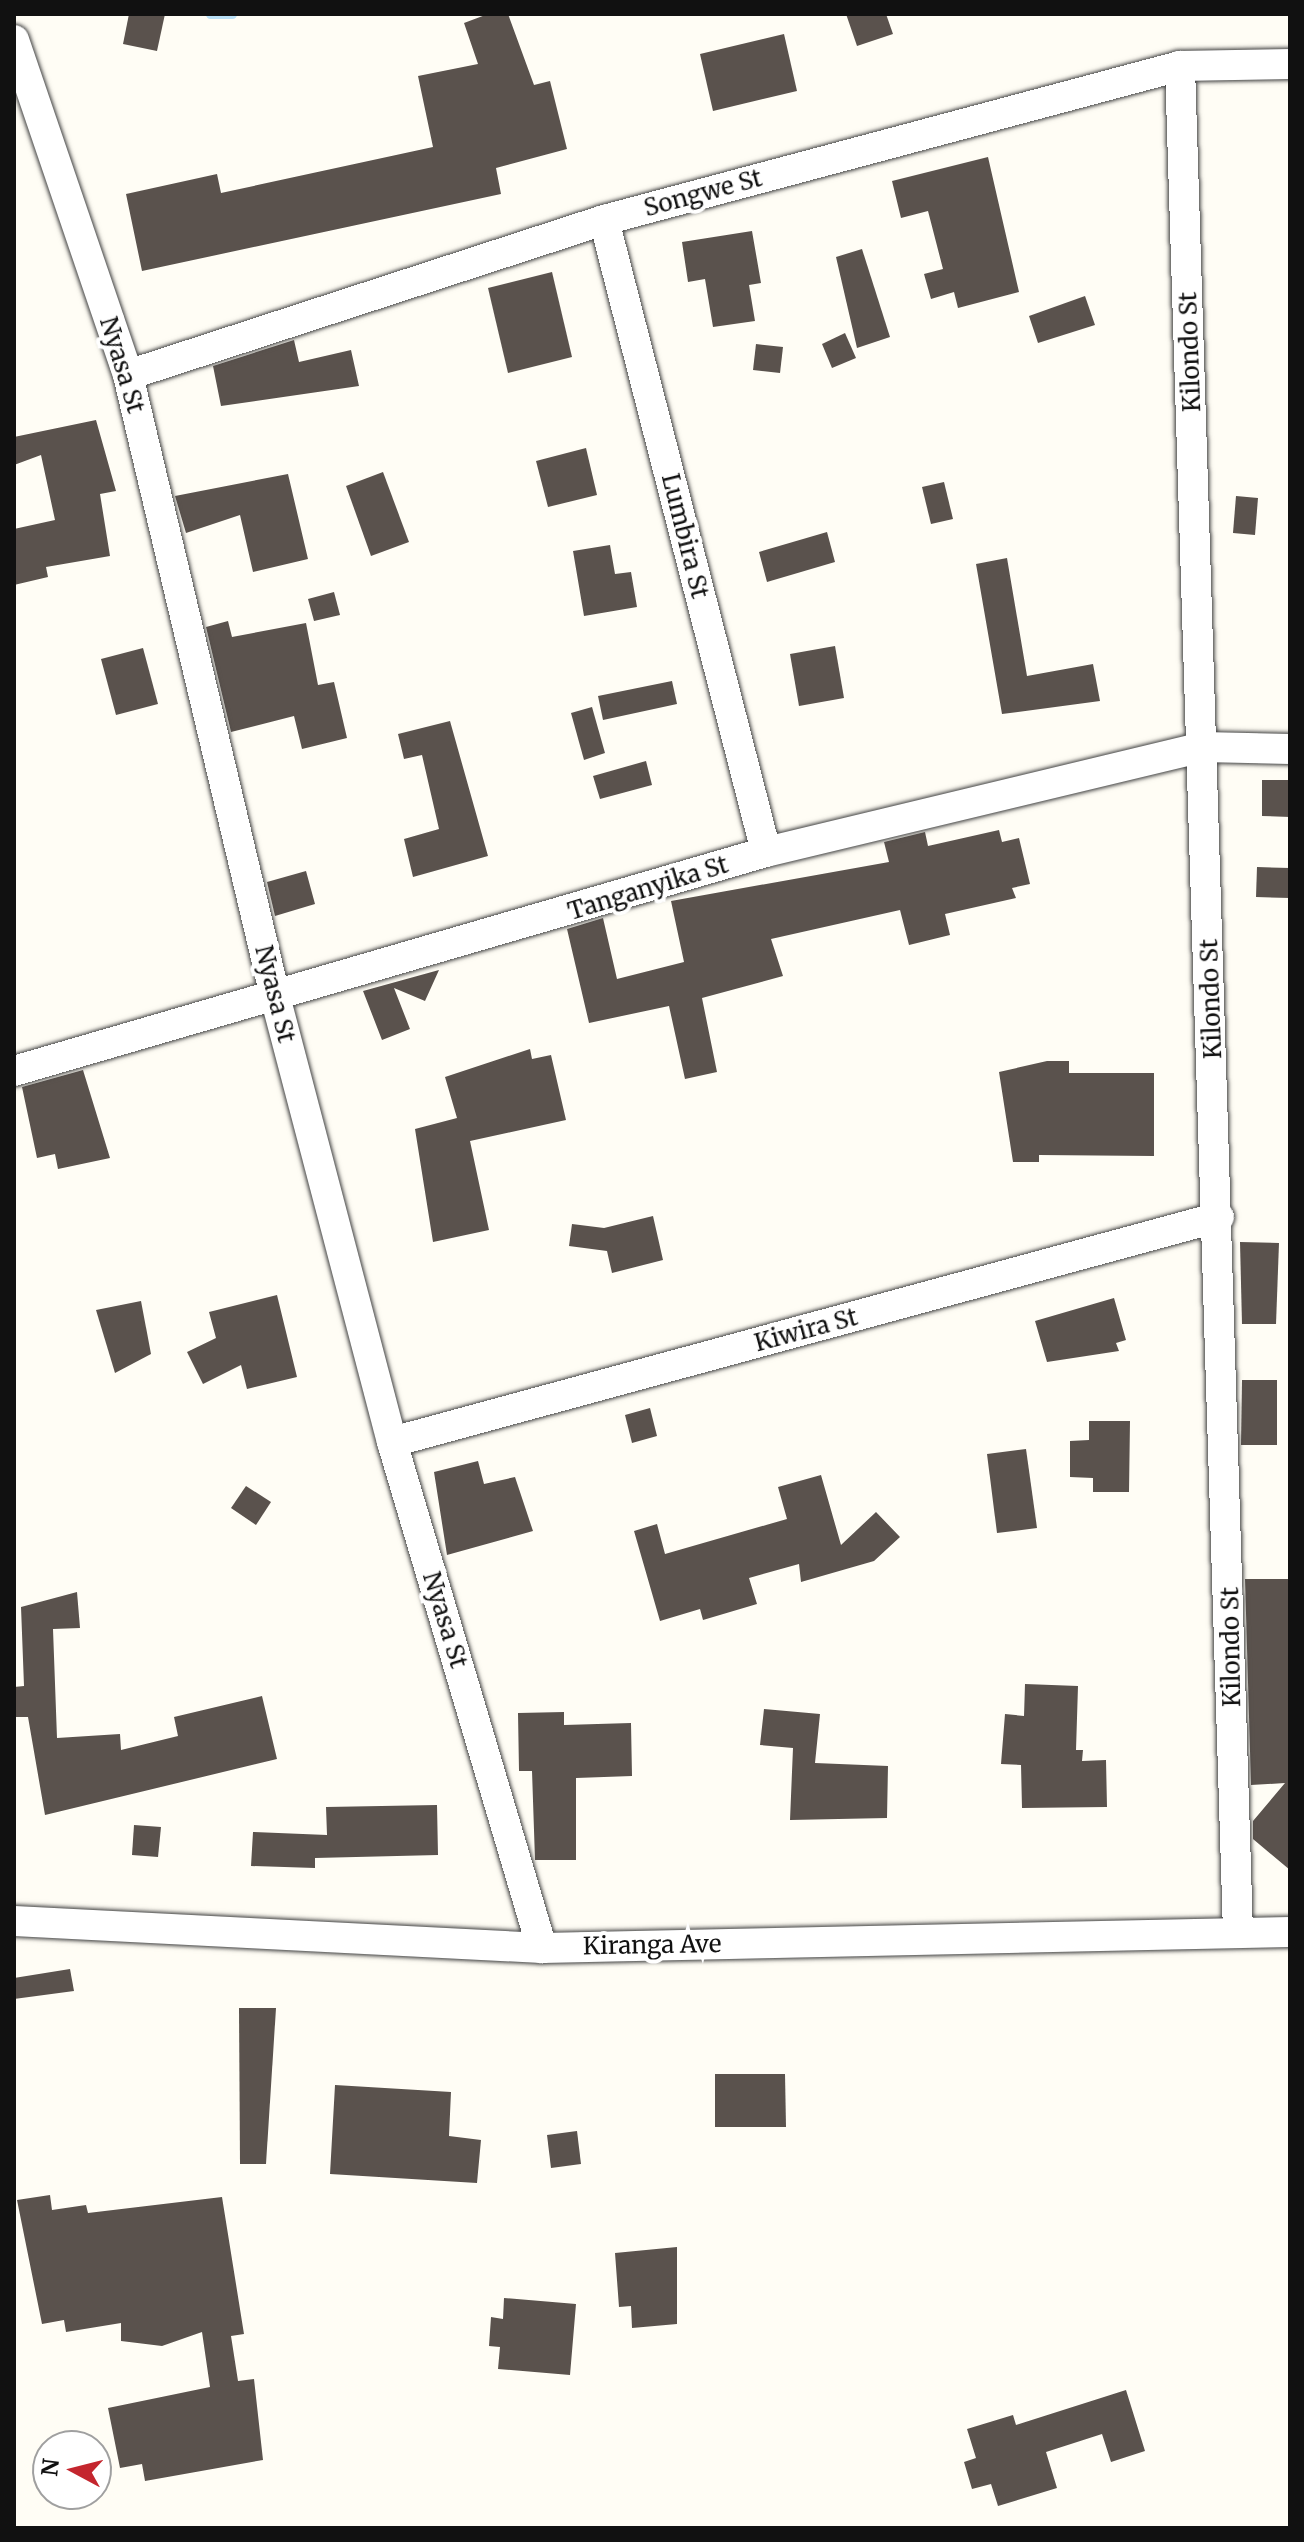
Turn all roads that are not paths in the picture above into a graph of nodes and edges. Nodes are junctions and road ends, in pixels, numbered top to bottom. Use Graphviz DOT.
graph roads {
  1 [pos="14,40"];
  2 [pos="1290,64"];
  3 [pos="1180,66"];
  4 [pos="604,220"];
  5 [pos="128,375"];
  6 [pos="1202,747"];
  7 [pos="1290,749"];
  8 [pos="766,852"];
  9 [pos="276,1000"];
  10 [pos="14,1071"];
  11 [pos="1219,1217"];
  12 [pos="392,1442"];
  13 [pos="14,1921"];
  14 [pos="1238,1932"];
  15 [pos="1290,1932"];
  16 [pos="542,1948"];
  1 -- 5 [label="street, Nyasa St"];
  2 -- 3 [label="street, Songwe St"];
  3 -- 4 [label="street, Songwe St"];
  3 -- 6 [label="street, Kilondo St"];
  4 -- 5 [label="street, Songwe St"];
  4 -- 8 [label="street, Lumbira St"];
  5 -- 9 [label="street, Nyasa St"];
  6 -- 7 [label="street, Tanganyika St"];
  6 -- 8 [label="street, Tanganyika St"];
  6 -- 11 [label="street, Kilondo St"];
  8 -- 9 [label="street, Tanganyika St"];
  9 -- 10 [label="street, Tanganyika St"];
  9 -- 12 [label="street, Nyasa St"];
  11 -- 12 [label="street, Kiwira St"];
  11 -- 14 [label="street, Kilondo St"];
  12 -- 16 [label="street, Nyasa St"];
  13 -- 16 [label="street, Kiranga Ave"];
  14 -- 15 [label="street, Kiranga Ave"];
  14 -- 16 [label="street, Kiranga Ave"];
}
